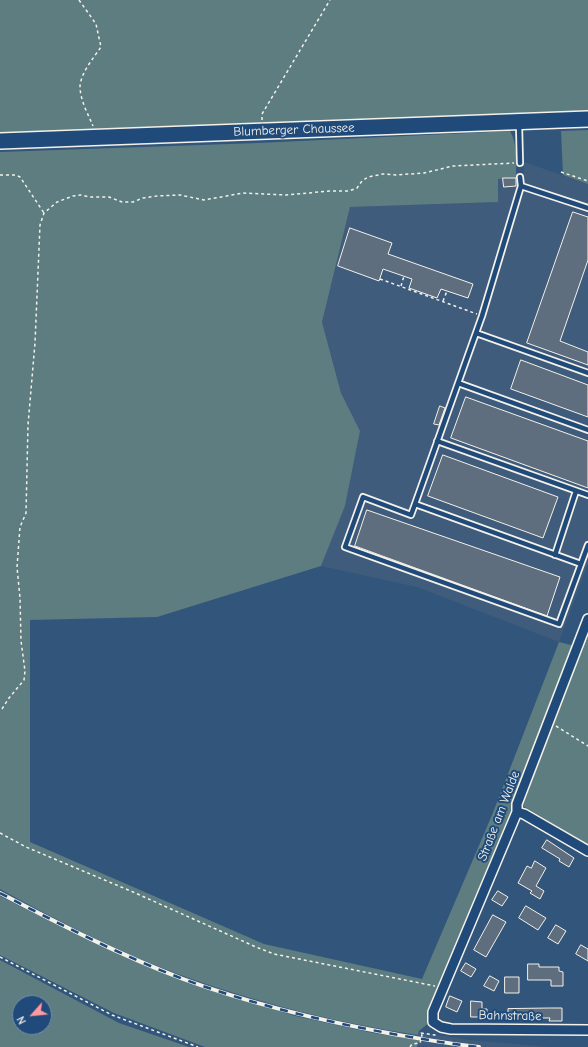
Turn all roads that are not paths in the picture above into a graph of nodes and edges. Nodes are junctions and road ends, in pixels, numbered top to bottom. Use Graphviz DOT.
graph roads {
  1 [pos="588,119"];
  2 [pos="519,121"];
  3 [pos="0,141"];
  4 [pos="520,162"];
  5 [pos="520,177"];
  6 [pos="521,186"];
  7 [pos="588,208"];
  8 [pos="476,333"];
  9 [pos="588,373"];
  10 [pos="458,383"];
  11 [pos="588,430"];
  12 [pos="437,441"];
  13 [pos="576,491"];
  14 [pos="588,495"];
  15 [pos="415,504"];
  16 [pos="588,545"];
  17 [pos="555,555"];
  18 [pos="581,564"];
  19 [pos="588,619"];
  20 [pos="517,812"];
  21 [pos="588,851"];
  22 [pos="434,1022"];
  23 [pos="588,1030"];
  1 -- 2 [label="main road, Blumberger Chaussee"];
  2 -- 3 [label="main road, Blumberger Chaussee"];
  2 -- 4 [label="lane"];
  5 -- 6 [label="lane"];
  6 -- 7 [label="lane"];
  6 -- 8 [label="lane"];
  8 -- 9 [label="lane"];
  8 -- 10 [label="lane"];
  10 -- 11 [label="lane"];
  10 -- 12 [label="lane"];
  12 -- 13 [label="lane"];
  12 -- 15 [label="lane"];
  13 -- 14 [label="lane"];
  13 -- 17 [label="lane"];
  15 -- 17 [label="lane"];
  15 -- 18 [label="lane"];
  16 -- 18 [label="lane"];
  17 -- 18 [label="lane"];
  19 -- 20 [label="street, Straße am Walde"];
  20 -- 21 [label="street"];
  20 -- 22 [label="street, Straße am Walde"];
  22 -- 23 [label="street, Bahnstraße"];
}
